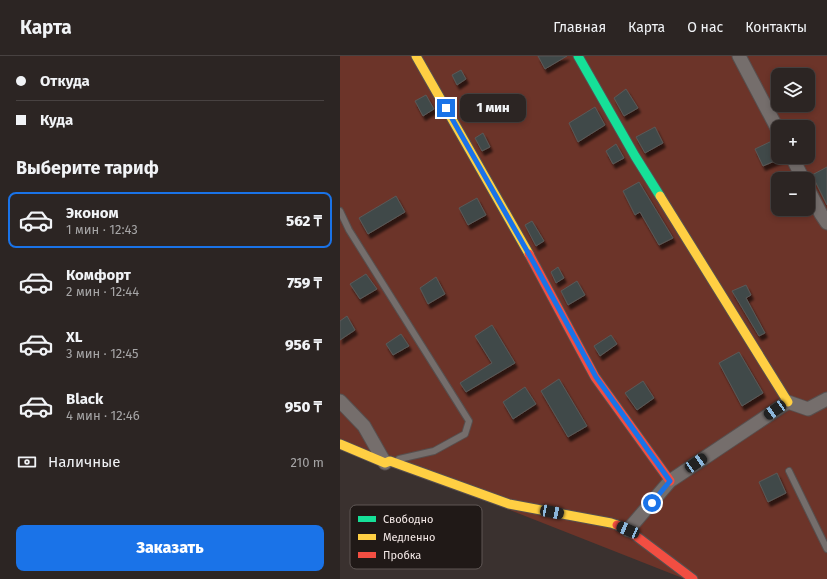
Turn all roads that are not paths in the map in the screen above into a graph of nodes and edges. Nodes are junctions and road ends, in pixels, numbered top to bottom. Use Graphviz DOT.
graph roads {
  1 [pos="416,56"];
  2 [pos="578,56"];
  3 [pos="739,56"];
  4 [pos="773,120"];
  5 [pos="815,202"];
  6 [pos="340,211"];
  7 [pos="827,224"];
  8 [pos="827,399"];
  9 [pos="340,401"];
  10 [pos="788,402"];
  11 [pos="340,444"];
  12 [pos="387,462"];
  13 [pos="789,471"];
  14 [pos="670,481"];
  15 [pos="628,530"];
  16 [pos="827,549"];
  17 [pos="693,579"];
  1 -- 14 [label="street"];
  2 -- 10 [label="street"];
  3 -- 4 [label="street"];
  5 -- 7 [label="street"];
  6 -- 12 [label="lane"];
  8 -- 10 [label="street"];
  9 -- 12 [label="street"];
  10 -- 14 [label="street"];
  11 -- 12 [label="street"];
  12 -- 15 [label="street"];
  13 -- 16 [label="lane"];
  14 -- 15 [label="street"];
  15 -- 17 [label="street"];
}
